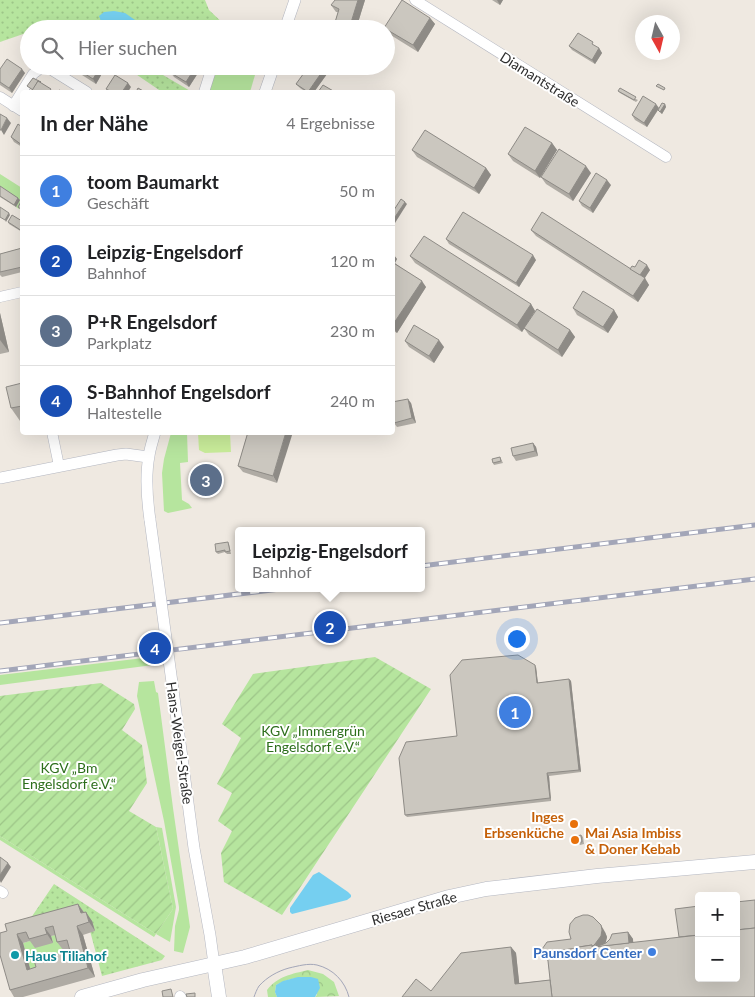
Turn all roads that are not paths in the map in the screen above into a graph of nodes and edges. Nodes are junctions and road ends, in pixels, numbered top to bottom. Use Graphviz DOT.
graph roads {
  1 [pos="295,0"];
  2 [pos="415,0"];
  3 [pos="289,20"];
  4 [pos="33,75"];
  5 [pos="60,75"];
  6 [pos="209,75"];
  7 [pos="271,75"];
  8 [pos="26,90"];
  9 [pos="85,90"];
  10 [pos="205,90"];
  11 [pos="266,90"];
  12 [pos="0,97"];
  13 [pos="18,108"];
  14 [pos="666,157"];
  15 [pos="20,292"];
  16 [pos="0,297"];
  17 [pos="53,435"];
  18 [pos="153,435"];
  19 [pos="148,457"];
  20 [pos="59,466"];
  21 [pos="0,478"];
  22 [pos="755,862"];
  23 [pos="214,964"];
  24 [pos="82,997"];
  25 [pos="219,997"];
  1 -- 3 [label="street"];
  2 -- 14 [label="street, Diamantstraße"];
  4 -- 8 [label="street"];
  5 -- 9 [label="street"];
  6 -- 10 [label="street"];
  7 -- 11 [label="street"];
  12 -- 13 [label="street"];
  15 -- 16 [label="street"];
  17 -- 20 [label="street"];
  18 -- 19 [label="street, Hans-Weigel-Straße"];
  19 -- 20 [label="street"];
  19 -- 23 [label="street, Hans-Weigel-Straße, bridge"];
  20 -- 21 [label="street"];
  22 -- 23 [label="main road, Riesaer Straße"];
  23 -- 24 [label="main road, Riesaer Straße"];
  23 -- 25 [label="main road"];
}
